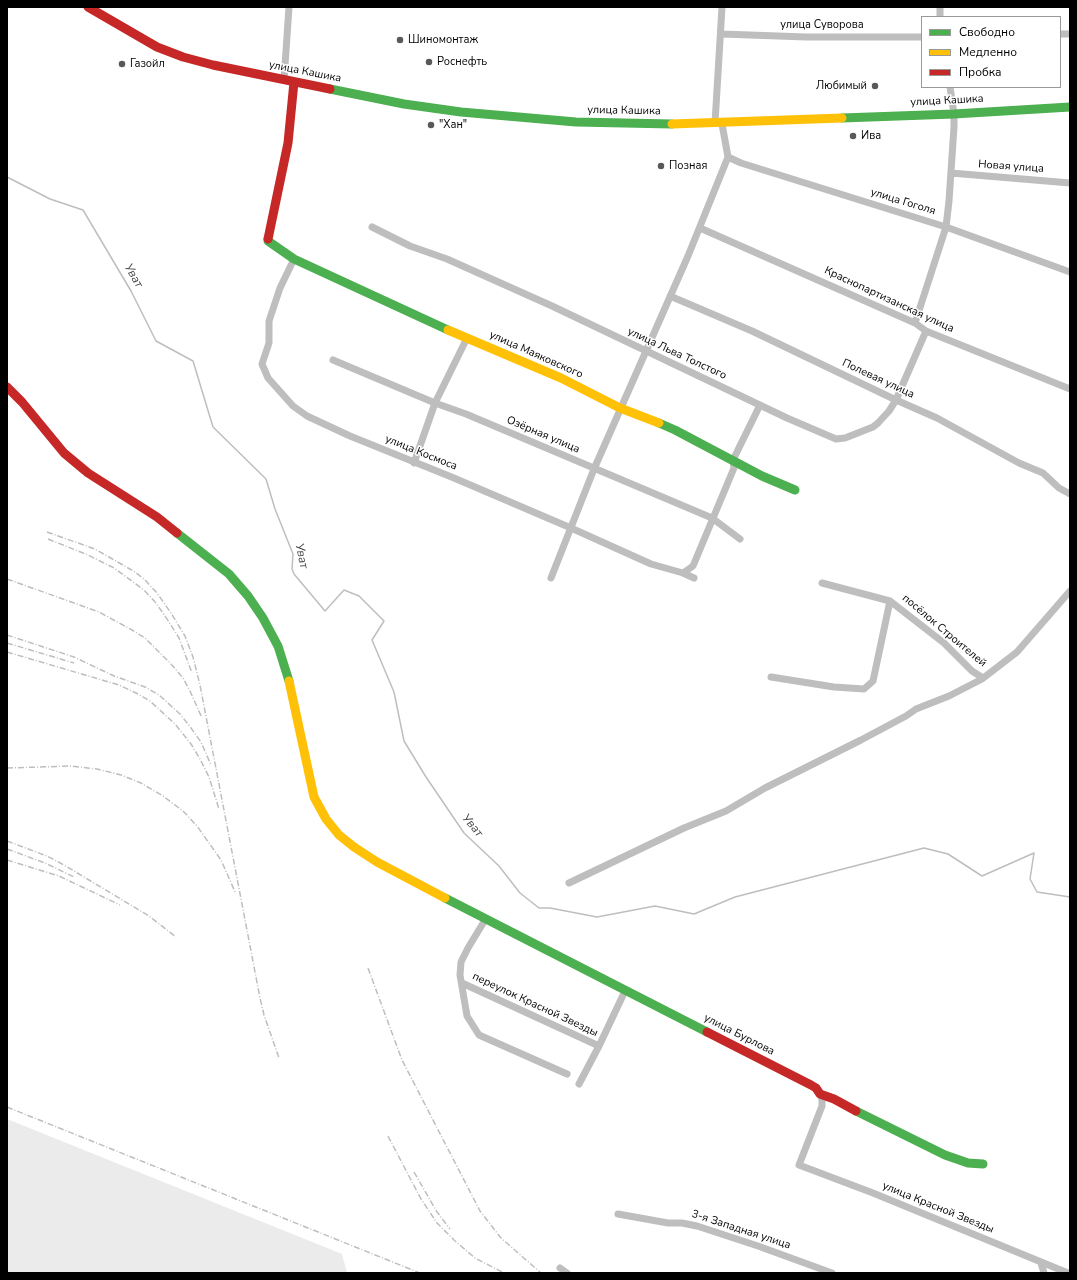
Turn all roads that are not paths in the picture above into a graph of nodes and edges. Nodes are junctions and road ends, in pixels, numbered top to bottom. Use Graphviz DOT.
graph roads {
  1 [pos="88,7"];
  2 [pos="289,7"];
  3 [pos="722,7"];
  4 [pos="722,34"];
  5 [pos="921,37"];
  6 [pos="284,80"];
  7 [pos="294,82"];
  8 [pos="950,88"];
  9 [pos="1070,107"];
  10 [pos="954,114"];
  11 [pos="718,124"];
  12 [pos="728,157"];
  13 [pos="951,173"];
  14 [pos="1070,183"];
  15 [pos="372,227"];
  16 [pos="946,227"];
  17 [pos="700,228"];
  18 [pos="294,259"];
  19 [pos="1070,272"];
  20 [pos="670,296"];
  21 [pos="915,323"];
  22 [pos="926,331"];
  23 [pos="467,338"];
  24 [pos="645,351"];
  25 [pos="333,360"];
  26 [pos="7,387"];
  27 [pos="1070,389"];
  28 [pos="896,400"];
  29 [pos="435,403"];
  30 [pos="760,405"];
  31 [pos="620,408"];
  32 [pos="734,460"];
  33 [pos="414,463"];
  34 [pos="594,469"];
  35 [pos="795,490"];
  36 [pos="1070,494"];
  37 [pos="712,518"];
  38 [pos="571,528"];
  39 [pos="740,539"];
  40 [pos="683,573"];
  41 [pos="551,578"];
  42 [pos="694,578"];
  43 [pos="822,583"];
  44 [pos="1069,594"];
  45 [pos="890,601"];
  46 [pos="771,677"];
  47 [pos="983,678"];
  48 [pos="569,883"];
  49 [pos="485,920"];
  50 [pos="462,983"];
  51 [pos="626,990"];
  52 [pos="599,1046"];
  53 [pos="568,1074"];
  54 [pos="579,1084"];
  55 [pos="820,1094"];
  56 [pos="983,1164"];
  57 [pos="618,1214"];
  58 [pos="1041,1263"];
  59 [pos="560,1268"];
  60 [pos="567,1273"];
  61 [pos="832,1273"];
  62 [pos="1044,1273"];
  63 [pos="1068,1273"];
  1 -- 6 [label="main road, улица Кашика"];
  2 -- 6 [label="street"];
  3 -- 4 [label="street"];
  4 -- 5 [label="street, улица Суворова"];
  4 -- 11 [label="street"];
  6 -- 7 [label="main road, улица Кашика"];
  7 -- 11 [label="main road, улица Кашика"];
  7 -- 18 [label="main road, улица Маяковского"];
  8 -- 10 [label="street"];
  9 -- 10 [label="main road, улица Кашика"];
  10 -- 11 [label="main road, улица Кашика"];
  10 -- 13 [label="street"];
  11 -- 12 [label="street"];
  12 -- 16 [label="street, улица Гоголя"];
  12 -- 17 [label="street"];
  13 -- 14 [label="street, Новая улица"];
  13 -- 16 [label="street"];
  15 -- 24 [label="street, улица Льва Толстого"];
  16 -- 19 [label="street, улица Гоголя"];
  16 -- 21 [label="street"];
  17 -- 20 [label="street"];
  17 -- 21 [label="street, Краснопартизанская улица"];
  18 -- 23 [label="main road, улица Маяковского"];
  18 -- 33 [label="street, улица Космоса"];
  20 -- 24 [label="street"];
  20 -- 28 [label="street, Полевая улица"];
  21 -- 22 [label="street, Краснопартизанская улица"];
  22 -- 27 [label="street, Краснопартизанская улица"];
  22 -- 28 [label="street, улица Льва Толстого"];
  23 -- 29 [label="street"];
  23 -- 31 [label="main road, улица Маяковского"];
  24 -- 30 [label="street, улица Льва Толстого"];
  24 -- 31 [label="street"];
  25 -- 29 [label="street, Озёрная улица"];
  26 -- 49 [label="main road, улица Бурлова"];
  28 -- 30 [label="street, улица Льва Толстого"];
  28 -- 36 [label="street, Полевая улица"];
  29 -- 33 [label="street"];
  29 -- 34 [label="street, Озёрная улица"];
  30 -- 32 [label="street"];
  31 -- 32 [label="main road, улица Маяковского"];
  31 -- 34 [label="street"];
  32 -- 35 [label="main road, улица Маяковского"];
  32 -- 37 [label="street"];
  33 -- 38 [label="street, улица Космоса"];
  34 -- 37 [label="street, Озёрная улица"];
  34 -- 38 [label="street"];
  37 -- 39 [label="street, Озёрная улица"];
  37 -- 40 [label="street"];
  38 -- 40 [label="street, улица Космоса"];
  38 -- 41 [label="street"];
  40 -- 42 [label="street, улица Космоса"];
  43 -- 45 [label="street, посёлок Строителей"];
  44 -- 47 [label="street"];
  45 -- 46 [label="street, посёлок Строителей"];
  45 -- 47 [label="street, посёлок Строителей"];
  47 -- 48 [label="street"];
  49 -- 50 [label="street"];
  49 -- 51 [label="main road, улица Бурлова"];
  50 -- 52 [label="street, переулок Красной Звезды"];
  50 -- 53 [label="street"];
  51 -- 52 [label="street"];
  51 -- 55 [label="main road, улица Бурлова"];
  52 -- 54 [label="street"];
  55 -- 56 [label="main road, улица Бурлова"];
  55 -- 58 [label="street, улица Красной Звезды"];
  57 -- 61 [label="street, 3-я Западная улица"];
  58 -- 62 [label="street"];
  58 -- 63 [label="street, улица Красной Звезды"];
  59 -- 60 [label="street"];
}
